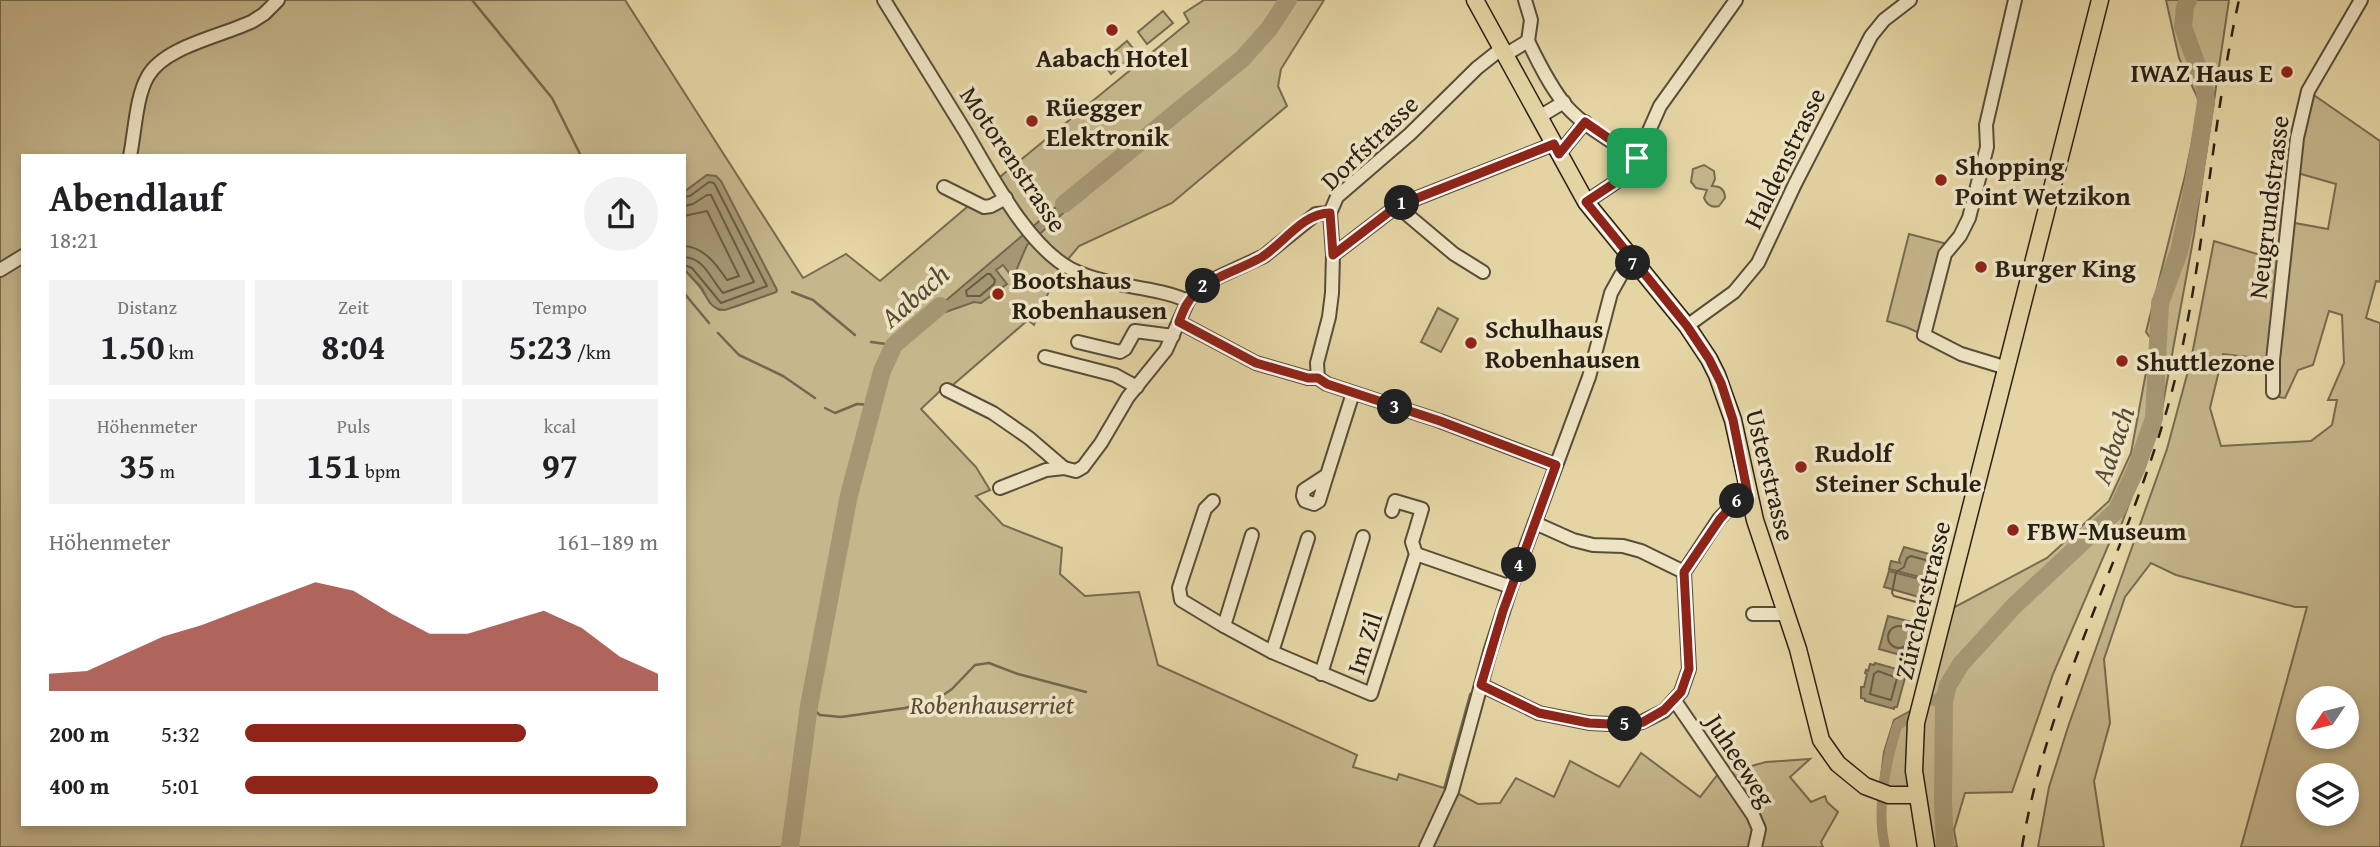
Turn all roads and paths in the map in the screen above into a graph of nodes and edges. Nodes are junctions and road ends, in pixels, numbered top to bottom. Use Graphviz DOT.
graph roads {
  1 [pos="278,0"];
  2 [pos="884,0"];
  3 [pos="1475,0"];
  4 [pos="1525,0"];
  5 [pos="1736,0"];
  6 [pos="1910,0"];
  7 [pos="2015,0"];
  8 [pos="2101,0"];
  9 [pos="2361,0"];
  10 [pos="1528,41"];
  11 [pos="1503,52"];
  12 [pos="1564,102"];
  13 [pos="1539,117"];
  14 [pos="1585,122"];
  15 [pos="1556,149"];
  16 [pos="130,154"];
  17 [pos="1637,158"];
  18 [pos="944,187"];
  19 [pos="1006,198"];
  20 [pos="1586,202"];
  21 [pos="1397,206"];
  22 [pos="1330,213"];
  23 [pos="1333,255"];
  24 [pos="21,257"];
  25 [pos="1634,264"];
  26 [pos="0,270"];
  27 [pos="1483,272"];
  28 [pos="1188,301"];
  29 [pos="1179,322"];
  30 [pos="1687,326"];
  31 [pos="1173,336"];
  32 [pos="1078,342"];
  33 [pos="1045,357"];
  34 [pos="2007,368"];
  35 [pos="1318,378"];
  36 [pos="1136,387"];
  37 [pos="947,390"];
  38 [pos="2273,392"];
  39 [pos="1353,393"];
  40 [pos="1556,465"];
  41 [pos="1064,468"];
  42 [pos="1327,475"];
  43 [pos="1000,488"];
  44 [pos="1748,495"];
  45 [pos="1213,501"];
  46 [pos="1392,511"];
  47 [pos="1535,523"];
  48 [pos="1252,535"];
  49 [pos="1363,537"];
  50 [pos="1308,538"];
  51 [pos="1416,554"];
  52 [pos="1684,572"];
  53 [pos="1511,587"];
  54 [pos="1754,614"];
  55 [pos="1786,614"];
  56 [pos="1224,626"];
  57 [pos="1272,652"];
  58 [pos="1321,674"];
  59 [pos="1481,685"];
  60 [pos="1675,701"];
  61 [pos="1916,795"];
  62 [pos="1426,847"];
  63 [pos="1755,847"];
  64 [pos="1926,847"];
  1 -- 16 [label="street"];
  2 -- 19 [label="street, Motorenstrasse"];
  3 -- 11 [label="main road, Usterstrasse"];
  4 -- 10 [label="street"];
  5 -- 17 [label="street"];
  6 -- 30 [label="street, Haldenstrasse"];
  7 -- 34 [label="street"];
  8 -- 34 [label="main road, Zürcherstrasse"];
  9 -- 38 [label="street, Neugrundstrasse"];
  10 -- 11 [label="street, Dorfstrasse"];
  10 -- 12 [label="street"];
  11 -- 13 [label="main road, Usterstrasse"];
  11 -- 22 [label="street, Dorfstrasse"];
  12 -- 13 [label="street"];
  12 -- 14 [label="street"];
  13 -- 15 [label="main road, Usterstrasse"];
  14 -- 15 [label="street"];
  14 -- 17 [label="street"];
  15 -- 20 [label="main road, Usterstrasse"];
  15 -- 21 [label="street"];
  17 -- 20 [label="street"];
  18 -- 19 [label="street"];
  19 -- 28 [label="street, Motorenstrasse"];
  20 -- 25 [label="main road, Usterstrasse"];
  21 -- 23 [label="street"];
  21 -- 27 [label="street"];
  22 -- 23 [label="street"];
  22 -- 28 [label="street, Dorfstrasse"];
  23 -- 35 [label="street"];
  24 -- 26 [label="street"];
  25 -- 30 [label="main road, Usterstrasse"];
  25 -- 40 [label="street"];
  28 -- 29 [label="street, Dorfstrasse"];
  29 -- 31 [label="street, Dorfstrasse"];
  29 -- 35 [label="street"];
  30 -- 44 [label="main road, Usterstrasse"];
  31 -- 32 [label="street"];
  31 -- 36 [label="street, Dorfstrasse"];
  33 -- 36 [label="street"];
  34 -- 61 [label="main road, Zürcherstrasse"];
  35 -- 39 [label="street"];
  36 -- 41 [label="street, Dorfstrasse"];
  37 -- 41 [label="street"];
  39 -- 40 [label="street"];
  39 -- 42 [label="street"];
  40 -- 47 [label="street"];
  41 -- 43 [label="street, Dorfstrasse"];
  44 -- 52 [label="street"];
  44 -- 55 [label="main road, Usterstrasse"];
  45 -- 56 [label="street, Im Zil"];
  46 -- 51 [label="street, Im Zil"];
  47 -- 52 [label="street"];
  47 -- 53 [label="street"];
  48 -- 56 [label="street"];
  49 -- 58 [label="street, Im Zil"];
  50 -- 57 [label="street"];
  51 -- 53 [label="street"];
  51 -- 58 [label="street, Im Zil"];
  52 -- 60 [label="street"];
  53 -- 59 [label="street"];
  54 -- 55 [label="street"];
  55 -- 61 [label="main road, Usterstrasse"];
  56 -- 57 [label="street, Im Zil"];
  57 -- 58 [label="street, Im Zil"];
  59 -- 60 [label="street"];
  59 -- 62 [label="street"];
  60 -- 63 [label="street, Juheeweg"];
  61 -- 64 [label="main road, Zürcherstrasse"];
}
